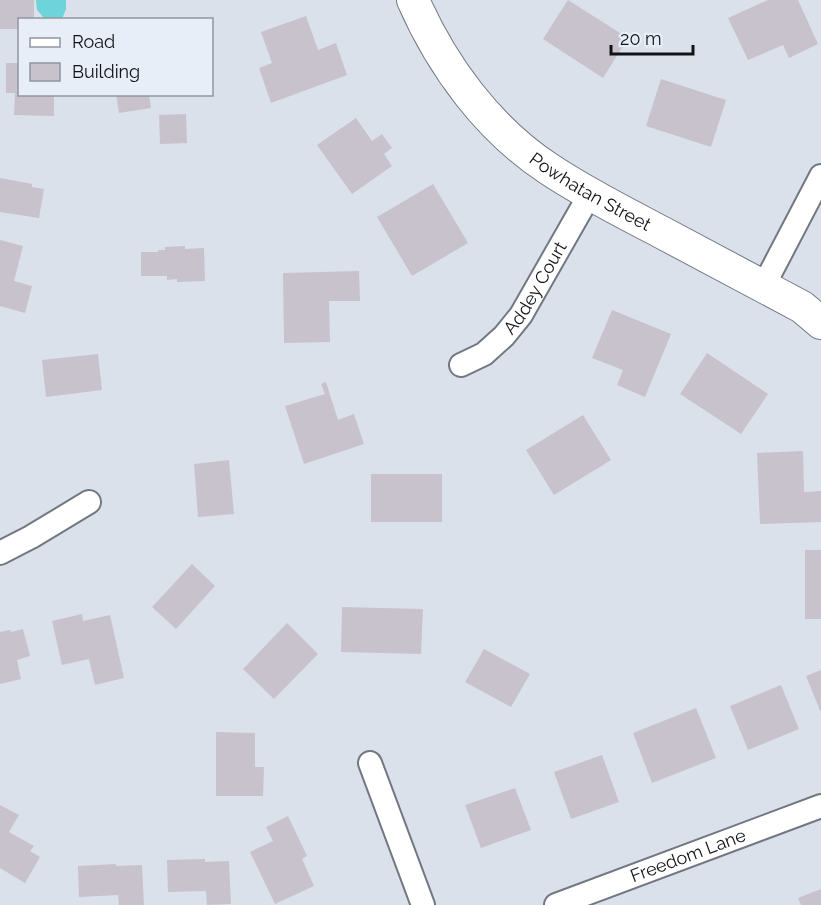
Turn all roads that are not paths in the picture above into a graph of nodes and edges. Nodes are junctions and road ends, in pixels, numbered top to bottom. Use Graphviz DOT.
graph roads {
  1 [pos="413,0"];
  2 [pos="821,176"];
  3 [pos="590,194"];
  4 [pos="764,287"];
  5 [pos="821,323"];
  6 [pos="461,365"];
  7 [pos="89,502"];
  8 [pos="0,553"];
  9 [pos="370,763"];
  10 [pos="821,806"];
  11 [pos="423,905"];
  12 [pos="556,905"];
  1 -- 3 [label="street, Powhatan Street"];
  2 -- 4 [label="street"];
  3 -- 4 [label="street, Powhatan Street"];
  3 -- 6 [label="street, Addey Court"];
  4 -- 5 [label="street, Powhatan Street"];
  7 -- 8 [label="street"];
  9 -- 11 [label="street"];
  10 -- 12 [label="street, Freedom Lane"];
}
